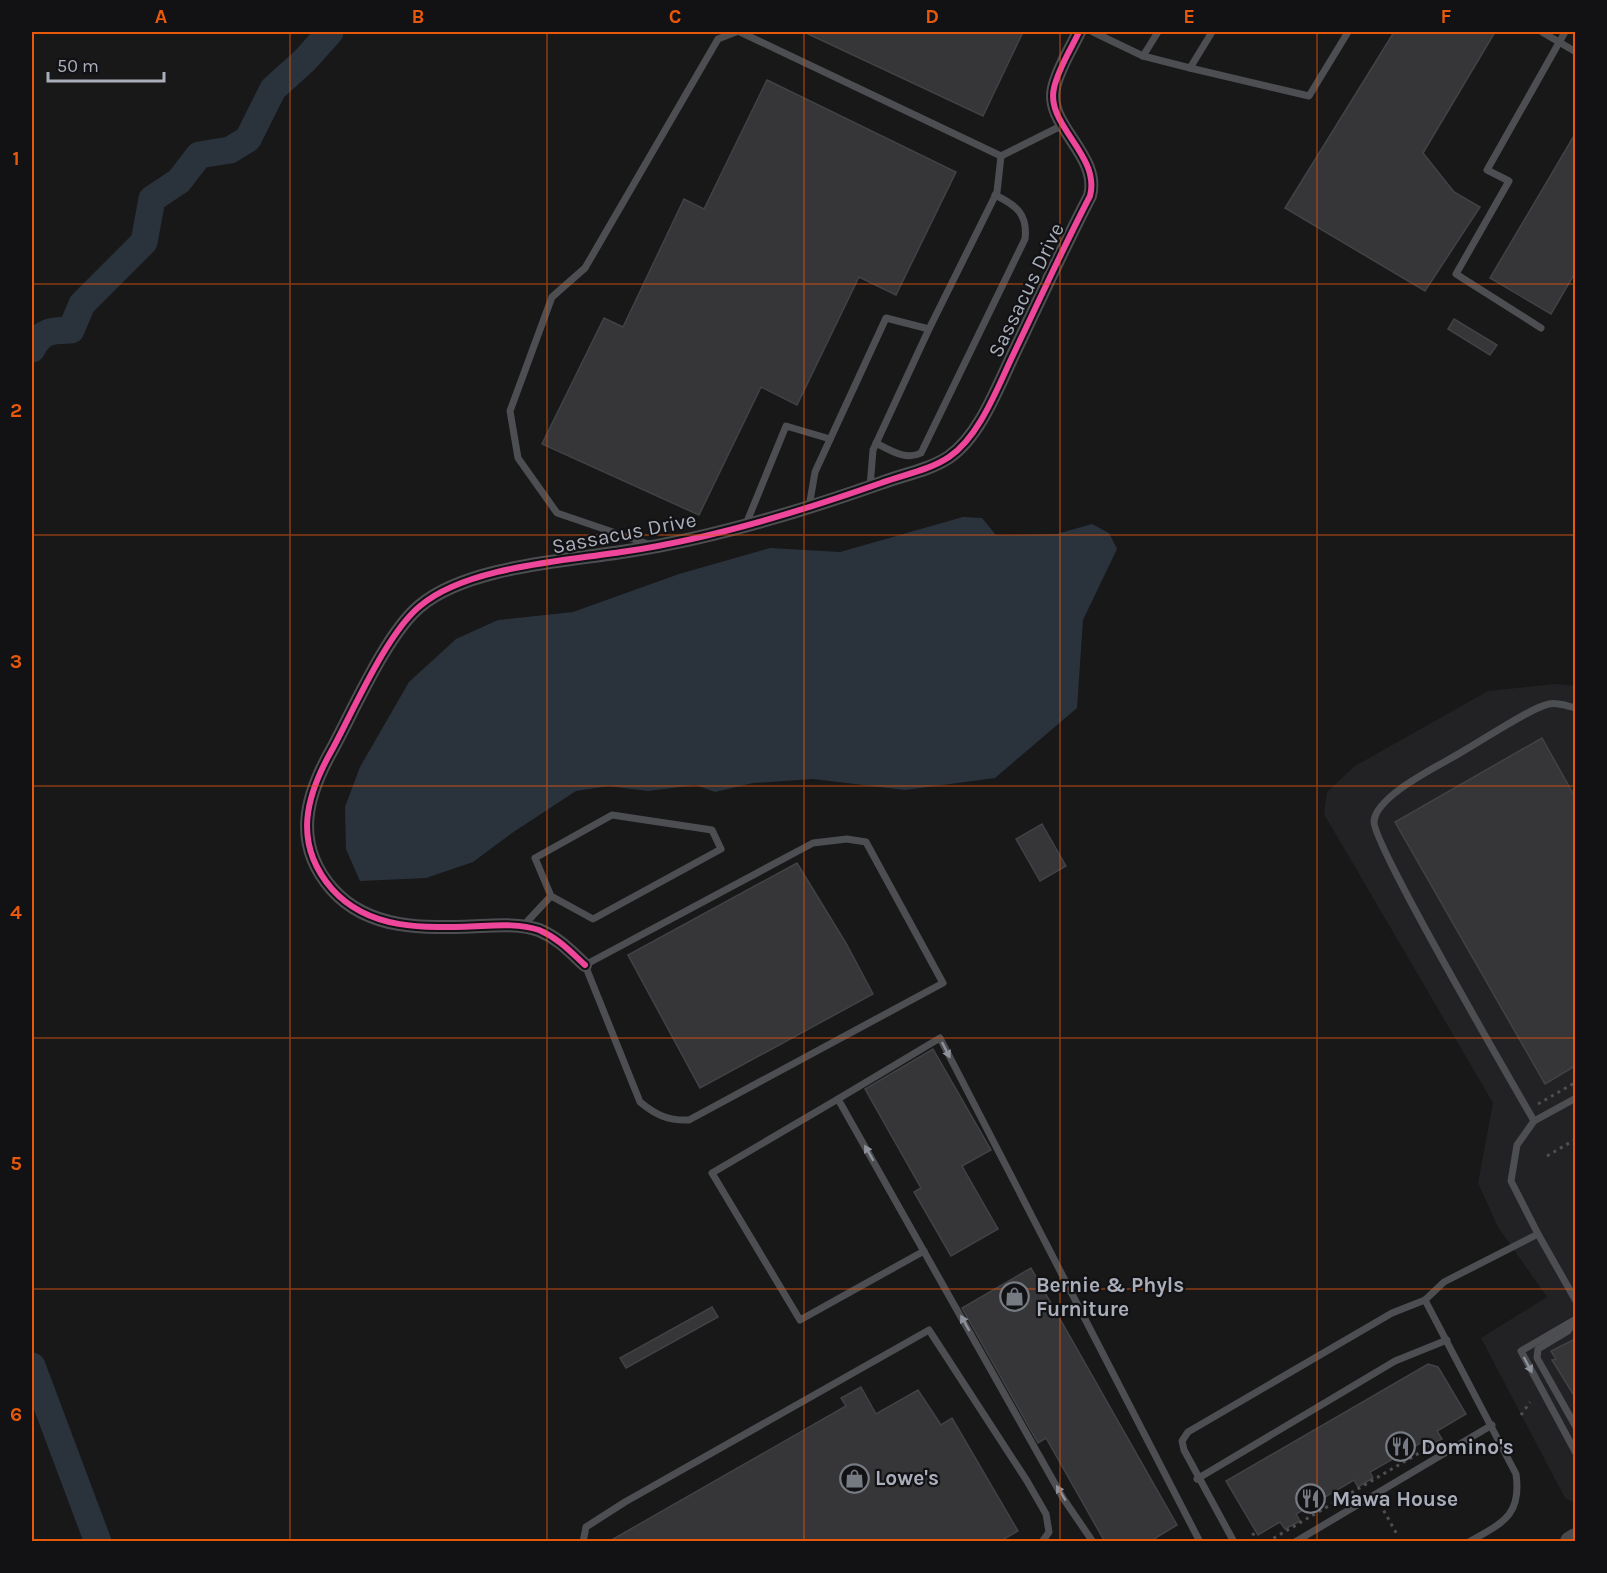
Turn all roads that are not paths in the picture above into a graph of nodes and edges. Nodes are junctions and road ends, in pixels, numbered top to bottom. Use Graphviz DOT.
graph roads {
  1 [pos="737,32"];
  2 [pos="1079,32"];
  3 [pos="1093,32"];
  4 [pos="1158,32"];
  5 [pos="1212,32"];
  6 [pos="1348,32"];
  7 [pos="1542,32"];
  8 [pos="1564,32"];
  9 [pos="1559,42"];
  10 [pos="1575,52"];
  11 [pos="1143,56"];
  12 [pos="1191,68"];
  13 [pos="1063,125"];
  14 [pos="1001,156"];
  15 [pos="995,195"];
  16 [pos="1541,328"];
  17 [pos="929,329"];
  18 [pos="830,438"];
  19 [pos="876,443"];
  20 [pos="870,487"];
  21 [pos="808,507"];
  22 [pos="746,524"];
  23 [pos="655,547"];
  24 [pos="1575,708"];
  25 [pos="551,896"];
  26 [pos="522,927"];
  27 [pos="585,965"];
  28 [pos="1575,1098"];
  29 [pos="838,1099"];
  30 [pos="1534,1121"];
  31 [pos="1538,1234"];
  32 [pos="924,1251"];
  33 [pos="1425,1300"];
  34 [pos="1575,1301"];
  35 [pos="1575,1319"];
  36 [pos="1447,1340"];
  37 [pos="1492,1425"];
  38 [pos="1575,1428"];
  39 [pos="1575,1453"];
  40 [pos="1197,1479"];
  41 [pos="1575,1539"];
  42 [pos="583,1542"];
  43 [pos="1042,1542"];
  44 [pos="1093,1542"];
  45 [pos="1200,1542"];
  46 [pos="1234,1542"];
  47 [pos="1295,1542"];
  48 [pos="1469,1542"];
  49 [pos="1571,1542"];
  1 -- 14 [label="lane"];
  1 -- 23 [label="lane"];
  2 -- 13 [label="street, Sassacus Drive"];
  3 -- 11 [label="lane"];
  4 -- 11 [label="lane"];
  5 -- 12 [label="lane"];
  6 -- 12 [label="lane"];
  7 -- 9 [label="lane"];
  8 -- 9 [label="lane"];
  9 -- 10 [label="lane"];
  9 -- 16 [label="lane"];
  11 -- 12 [label="lane"];
  13 -- 14 [label="lane"];
  13 -- 20 [label="street, Sassacus Drive"];
  14 -- 15 [label="lane"];
  15 -- 17 [label="lane"];
  15 -- 19 [label="lane"];
  17 -- 18 [label="lane"];
  17 -- 19 [label="lane"];
  18 -- 21 [label="lane"];
  18 -- 22 [label="lane"];
  19 -- 20 [label="lane"];
  20 -- 21 [label="street, Sassacus Drive"];
  21 -- 22 [label="street, Sassacus Drive"];
  22 -- 23 [label="street, Sassacus Drive"];
  23 -- 26 [label="street, Sassacus Drive"];
  24 -- 30 [label="lane"];
  25 -- 25 [label="lane"];
  25 -- 26 [label="lane"];
  26 -- 27 [label="street, Sassacus Drive"];
  27 -- 27 [label="lane"];
  28 -- 30 [label="lane"];
  32 -- 29 [label="lane, one-way"];
  29 -- 32 [label="lane"];
  29 -- 45 [label="lane, one-way"];
  30 -- 31 [label="lane"];
  31 -- 33 [label="lane"];
  31 -- 34 [label="lane"];
  44 -- 32 [label="lane, one-way"];
  33 -- 36 [label="lane"];
  33 -- 40 [label="lane"];
  35 -- 38 [label="lane"];
  35 -- 39 [label="lane, one-way"];
  36 -- 37 [label="lane"];
  36 -- 40 [label="lane"];
  37 -- 47 [label="lane"];
  37 -- 48 [label="lane"];
  40 -- 46 [label="lane"];
  41 -- 49 [label="highway"];
  42 -- 43 [label="lane"];
}
